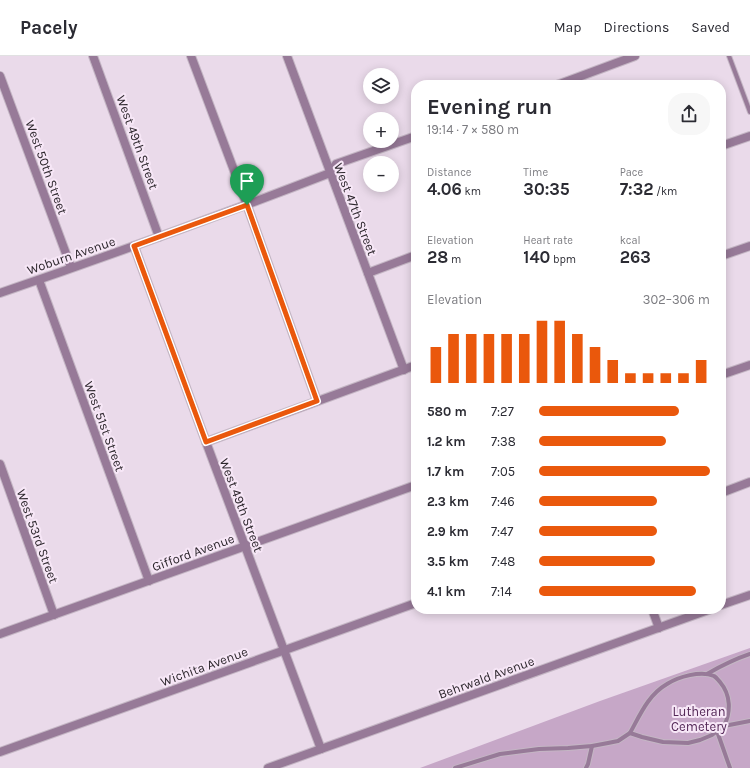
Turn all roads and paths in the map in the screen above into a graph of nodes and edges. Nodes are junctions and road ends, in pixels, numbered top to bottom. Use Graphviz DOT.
graph roads {
  1 [pos="93,56"];
  2 [pos="191,56"];
  3 [pos="635,56"];
  4 [pos="729,56"];
  5 [pos="290,57"];
  6 [pos="0,76"];
  7 [pos="570,80"];
  8 [pos="750,112"];
  9 [pos="750,136"];
  10 [pos="411,138"];
  11 [pos="726,144"];
  12 [pos="330,173"];
  13 [pos="247,205"];
  14 [pos="160,236"];
  15 [pos="134,246"];
  16 [pos="750,246"];
  17 [pos="726,254"];
  18 [pos="411,257"];
  19 [pos="72,267"];
  20 [pos="368,273"];
  21 [pos="39,280"];
  22 [pos="0,293"];
  23 [pos="750,365"];
  24 [pos="411,367"];
  25 [pos="404,370"];
  26 [pos="726,373"];
  27 [pos="317,401"];
  28 [pos="206,442"];
  29 [pos="0,464"];
  30 [pos="750,482"];
  31 [pos="411,487"];
  32 [pos="726,491"];
  33 [pos="245,546"];
  34 [pos="149,581"];
  35 [pos="750,595"];
  36 [pos="726,603"];
  37 [pos="411,605"];
  38 [pos="654,614"];
  39 [pos="697,614"];
  40 [pos="54,615"];
  41 [pos="659,628"];
  42 [pos="0,634"];
  43 [pos="285,650"];
  44 [pos="750,654"];
  45 [pos="707,674"];
  46 [pos="750,721"];
  47 [pos="724,726"];
  48 [pos="717,731"];
  49 [pos="630,733"];
  50 [pos="592,746"];
  51 [pos="321,749"];
  52 [pos="0,752"];
  53 [pos="268,768"];
  54 [pos="455,768"];
  55 [pos="586,768"];
  56 [pos="730,768"];
  1 -- 14 [label="street, West 49th Street"];
  2 -- 13 [label="street"];
  3 -- 7 [label="street"];
  4 -- 8 [label="lane"];
  5 -- 12 [label="street, West 47th Street"];
  6 -- 19 [label="street, West 50th Street"];
  9 -- 11 [label="street"];
  10 -- 12 [label="street, Woburn Avenue"];
  12 -- 13 [label="street, Woburn Avenue"];
  12 -- 20 [label="street, West 47th Street"];
  13 -- 14 [label="street, Woburn Avenue"];
  13 -- 27 [label="street"];
  14 -- 15 [label="street, Woburn Avenue"];
  15 -- 19 [label="street, Woburn Avenue"];
  15 -- 28 [label="street, West 49th Street"];
  16 -- 17 [label="street"];
  18 -- 20 [label="street"];
  19 -- 21 [label="street, Woburn Avenue"];
  20 -- 25 [label="street, West 47th Street"];
  21 -- 22 [label="street, Woburn Avenue"];
  21 -- 34 [label="street, West 51st Street"];
  23 -- 26 [label="street"];
  24 -- 25 [label="street"];
  25 -- 27 [label="street"];
  27 -- 28 [label="street"];
  28 -- 33 [label="street, West 49th Street"];
  29 -- 40 [label="street, West 53rd Street"];
  30 -- 32 [label="street"];
  31 -- 33 [label="street, Gifford Avenue"];
  33 -- 34 [label="street, Gifford Avenue"];
  33 -- 43 [label="street, West 49th Street"];
  34 -- 40 [label="street, Gifford Avenue"];
  35 -- 36 [label="street"];
  37 -- 43 [label="street, Wichita Avenue"];
  38 -- 41 [label="street"];
  39 -- 41 [label="street, Behrwald Avenue"];
  40 -- 42 [label="street, Gifford Avenue"];
  41 -- 51 [label="street, Behrwald Avenue"];
  43 -- 51 [label="street, West 49th Street"];
  43 -- 52 [label="street, Wichita Avenue"];
  44 -- 45 [label="lane"];
  45 -- 47 [label="lane"];
  45 -- 49 [label="lane"];
  46 -- 47 [label="lane"];
  47 -- 48 [label="lane"];
  48 -- 49 [label="lane"];
  48 -- 56 [label="lane"];
  49 -- 50 [label="lane"];
  50 -- 54 [label="lane"];
  50 -- 55 [label="lane"];
  51 -- 53 [label="street, Behrwald Avenue"];
}
